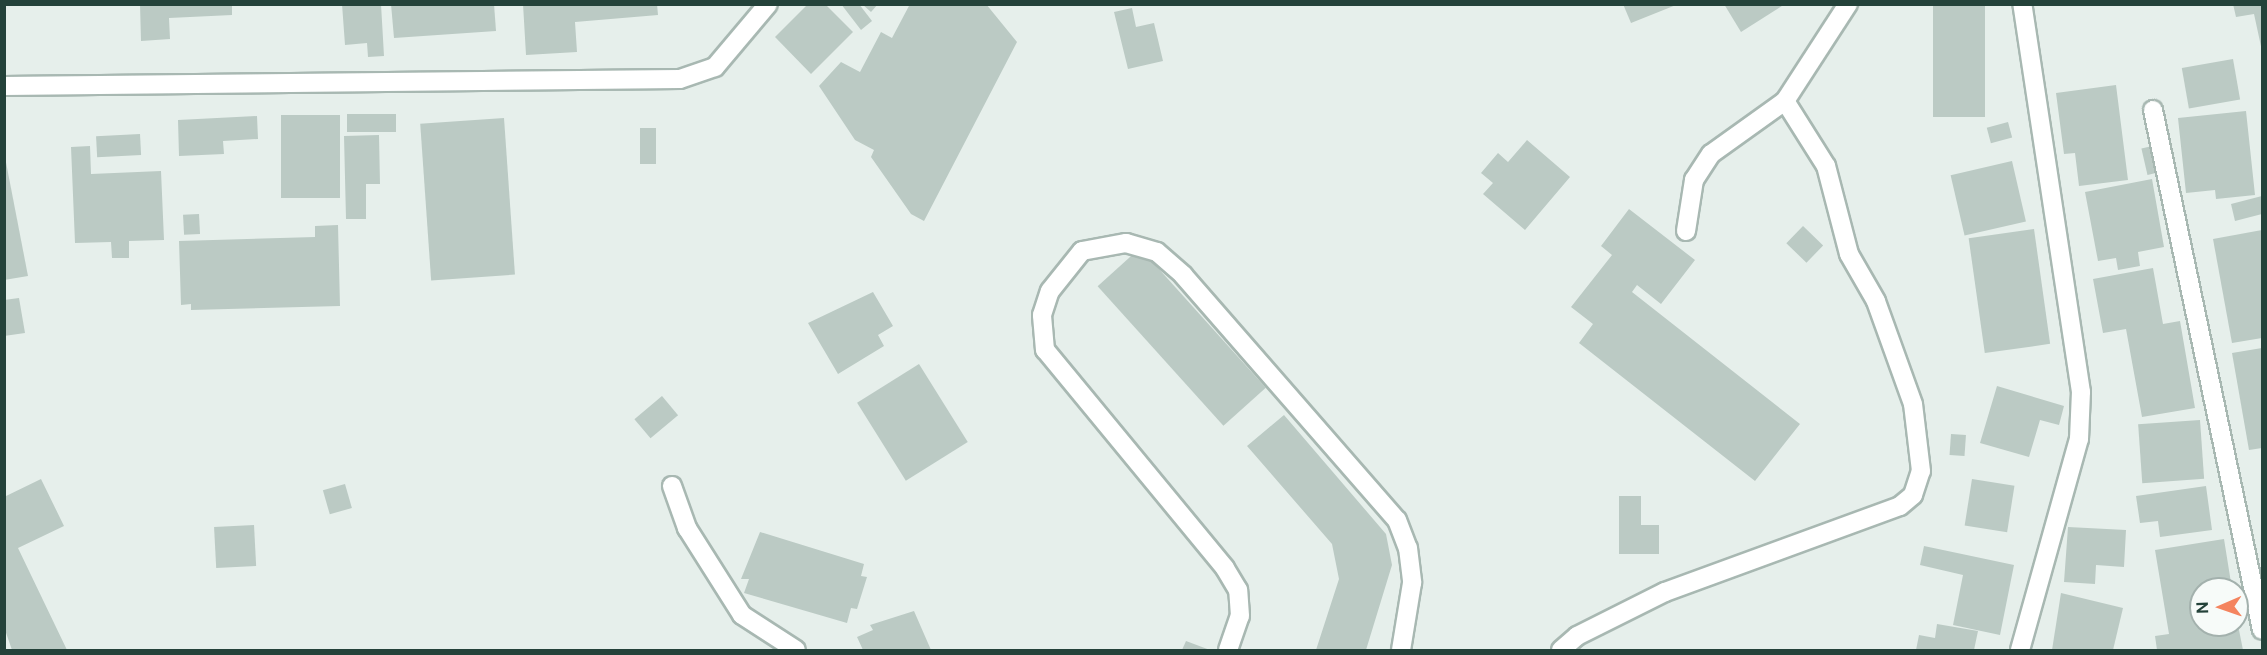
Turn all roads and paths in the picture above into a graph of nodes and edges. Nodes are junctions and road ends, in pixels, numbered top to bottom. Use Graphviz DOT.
graph roads {
  1 [pos="768,4"];
  2 [pos="1848,4"];
  3 [pos="2022,4"];
  4 [pos="4,86"];
  5 [pos="1785,101"];
  6 [pos="2153,110"];
  7 [pos="1686,231"];
  8 [pos="672,486"];
  9 [pos="2262,630"];
  10 [pos="796,651"];
  11 [pos="1228,651"];
  12 [pos="1401,651"];
  13 [pos="1562,651"];
  14 [pos="2020,651"];
  1 -- 4 [label="street"];
  2 -- 5 [label="street"];
  3 -- 14 [label="street"];
  5 -- 7 [label="street"];
  5 -- 13 [label="street"];
  6 -- 9 [label="street"];
  8 -- 10 [label="street"];
  11 -- 12 [label="street"];
}
